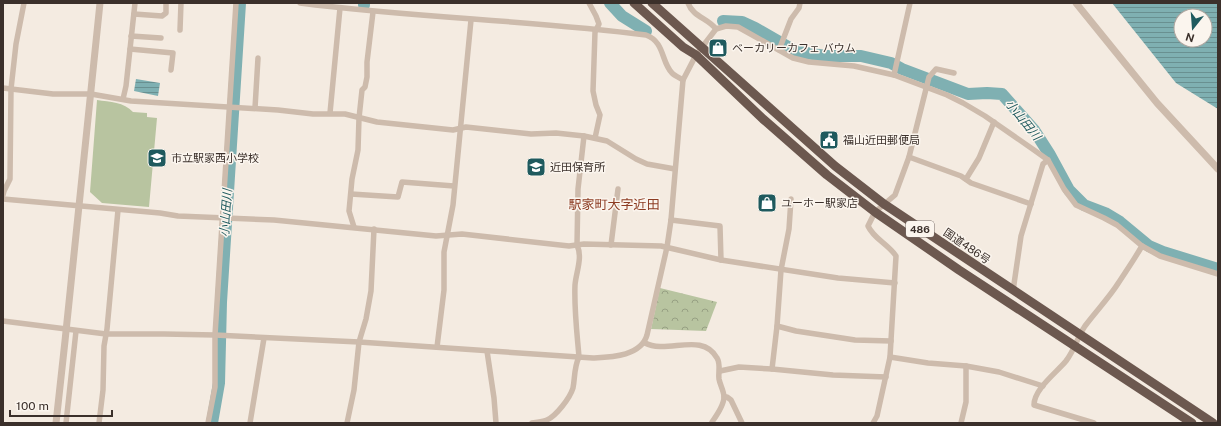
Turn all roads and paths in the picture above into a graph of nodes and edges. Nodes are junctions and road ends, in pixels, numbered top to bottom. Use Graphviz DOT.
graph roads {
  1 [pos="24,3"];
  2 [pos="100,3"];
  3 [pos="135,3"];
  4 [pos="166,3"];
  5 [pos="182,3"];
  6 [pos="236,3"];
  7 [pos="300,3"];
  8 [pos="359,3"];
  9 [pos="589,3"];
  10 [pos="634,3"];
  11 [pos="652,3"];
  12 [pos="688,3"];
  13 [pos="800,3"];
  14 [pos="910,3"];
  15 [pos="1076,3"];
  16 [pos="340,8"];
  17 [pos="359,11"];
  18 [pos="373,12"];
  19 [pos="134,14"];
  20 [pos="471,20"];
  21 [pos="597,29"];
  22 [pos="716,29"];
  23 [pos="180,30"];
  24 [pos="131,36"];
  25 [pos="160,38"];
  26 [pos="702,47"];
  27 [pos="779,48"];
  28 [pos="130,49"];
  29 [pos="696,55"];
  30 [pos="258,58"];
  31 [pos="171,70"];
  32 [pos="954,72"];
  33 [pos="894,75"];
  34 [pos="683,80"];
  35 [pos="927,86"];
  36 [pos="3,88"];
  37 [pos="11,89"];
  38 [pos="90,94"];
  39 [pos="123,99"];
  40 [pos="230,107"];
  41 [pos="255,108"];
  42 [pos="330,113"];
  43 [pos="359,118"];
  44 [pos="994,122"];
  45 [pos="460,128"];
  46 [pos="584,136"];
  47 [pos="595,138"];
  48 [pos="909,157"];
  49 [pos="1048,160"];
  50 [pos="675,169"];
  51 [pos="1218,169"];
  52 [pos="966,179"];
  53 [pos="454,186"];
  54 [pos="618,189"];
  55 [pos="351,194"];
  56 [pos="3,195"];
  57 [pos="3,199"];
  58 [pos="791,199"];
  59 [pos="884,204"];
  60 [pos="1031,204"];
  61 [pos="79,206"];
  62 [pos="118,210"];
  63 [pos="875,212"];
  64 [pos="222,218"];
  65 [pos="670,220"];
  66 [pos="354,227"];
  67 [pos="374,229"];
  68 [pos="448,234"];
  69 [pos="577,245"];
  70 [pos="611,245"];
  71 [pos="1142,246"];
  72 [pos="667,247"];
  73 [pos="721,260"];
  74 [pos="781,270"];
  75 [pos="1218,274"];
  76 [pos="895,283"];
  77 [pos="1013,291"];
  78 [pos="3,321"];
  79 [pos="777,326"];
  80 [pos="66,330"];
  81 [pos="76,331"];
  82 [pos="106,334"];
  83 [pos="215,335"];
  84 [pos="1080,335"];
  85 [pos="264,338"];
  86 [pos="891,341"];
  87 [pos="359,342"];
  88 [pos="645,343"];
  89 [pos="1076,346"];
  90 [pos="437,347"];
  91 [pos="487,351"];
  92 [pos="579,357"];
  93 [pos="890,357"];
  94 [pos="966,366"];
  95 [pos="772,369"];
  96 [pos="720,371"];
  97 [pos="886,377"];
  98 [pos="1043,386"];
  99 [pos="724,397"];
  100 [pos="712,422"];
  101 [pos="56,423"];
  102 [pos="66,423"];
  103 [pos="99,423"];
  104 [pos="208,423"];
  105 [pos="250,423"];
  106 [pos="347,423"];
  107 [pos="496,423"];
  108 [pos="532,423"];
  109 [pos="742,423"];
  110 [pos="873,423"];
  111 [pos="961,423"];
  112 [pos="1094,423"];
  113 [pos="1192,423"];
  114 [pos="1213,423"];
  1 -- 37 [label="street"];
  2 -- 38 [label="street"];
  3 -- 19 [label="street"];
  4 -- 19 [label="street"];
  5 -- 23 [label="street"];
  6 -- 40 [label="street"];
  7 -- 16 [label="street"];
  8 -- 17 [label="street"];
  9 -- 21 [label="street"];
  10 -- 29 [label="highway, 486"];
  11 -- 26 [label="highway, 国道486号 / 486"];
  12 -- 22 [label="street"];
  13 -- 27 [label="street"];
  14 -- 33 [label="street"];
  15 -- 51 [label="street"];
  16 -- 17 [label="street"];
  16 -- 42 [label="street"];
  17 -- 18 [label="street"];
  18 -- 20 [label="street"];
  18 -- 43 [label="street"];
  19 -- 24 [label="street"];
  20 -- 21 [label="street"];
  20 -- 45 [label="street"];
  21 -- 34 [label="street"];
  21 -- 47 [label="street"];
  22 -- 26 [label="street"];
  22 -- 27 [label="street"];
  24 -- 25 [label="street"];
  24 -- 28 [label="street"];
  26 -- 29 [label="street"];
  26 -- 59 [label="highway, 国道486号 / 486"];
  27 -- 33 [label="street"];
  28 -- 31 [label="street"];
  28 -- 39 [label="street"];
  29 -- 34 [label="street"];
  29 -- 63 [label="highway, 486"];
  30 -- 41 [label="street"];
  32 -- 35 [label="street"];
  33 -- 35 [label="street"];
  34 -- 50 [label="street"];
  35 -- 44 [label="street"];
  35 -- 48 [label="street"];
  36 -- 37 [label="street"];
  37 -- 38 [label="street"];
  37 -- 56 [label="street"];
  38 -- 39 [label="street"];
  38 -- 61 [label="street"];
  39 -- 40 [label="street"];
  40 -- 41 [label="street"];
  40 -- 64 [label="street"];
  41 -- 42 [label="street"];
  42 -- 43 [label="street"];
  43 -- 45 [label="street"];
  43 -- 55 [label="street"];
  44 -- 49 [label="street"];
  44 -- 52 [label="street"];
  45 -- 46 [label="street"];
  45 -- 53 [label="street"];
  46 -- 47 [label="street"];
  46 -- 69 [label="street"];
  47 -- 50 [label="street"];
  48 -- 52 [label="street"];
  48 -- 59 [label="street"];
  49 -- 60 [label="street"];
  49 -- 71 [label="street"];
  50 -- 65 [label="street"];
  52 -- 60 [label="street"];
  53 -- 55 [label="street"];
  53 -- 68 [label="street"];
  54 -- 70 [label="street"];
  55 -- 66 [label="street"];
  57 -- 61 [label="street"];
  58 -- 74 [label="street"];
  59 -- 63 [label="street"];
  59 -- 77 [label="highway, 国道486号 / 486"];
  60 -- 77 [label="street"];
  61 -- 62 [label="street"];
  61 -- 80 [label="street"];
  62 -- 64 [label="street"];
  62 -- 82 [label="street"];
  63 -- 76 [label="street"];
  63 -- 89 [label="highway, 486"];
  64 -- 66 [label="street"];
  64 -- 83 [label="street"];
  65 -- 72 [label="street"];
  65 -- 73 [label="street"];
  66 -- 67 [label="street"];
  67 -- 68 [label="street"];
  67 -- 87 [label="street"];
  68 -- 69 [label="street"];
  68 -- 90 [label="street"];
  69 -- 70 [label="street"];
  69 -- 92 [label="street"];
  70 -- 72 [label="street"];
  71 -- 75 [label="street"];
  71 -- 84 [label="street"];
  72 -- 73 [label="street"];
  72 -- 88 [label="street"];
  73 -- 74 [label="street"];
  74 -- 76 [label="street"];
  74 -- 79 [label="street"];
  76 -- 86 [label="street"];
  77 -- 84 [label="highway, 国道486号 / 486"];
  78 -- 80 [label="street"];
  79 -- 86 [label="street"];
  79 -- 95 [label="street"];
  80 -- 81 [label="street"];
  80 -- 101 [label="street"];
  81 -- 82 [label="street"];
  81 -- 102 [label="street"];
  82 -- 83 [label="street"];
  82 -- 103 [label="street"];
  83 -- 85 [label="street"];
  83 -- 104 [label="street"];
  84 -- 89 [label="street"];
  84 -- 114 [label="highway, 国道486号 / 486"];
  85 -- 87 [label="street"];
  85 -- 105 [label="street"];
  86 -- 93 [label="street"];
  87 -- 90 [label="street"];
  87 -- 106 [label="street"];
  88 -- 92 [label="street"];
  88 -- 96 [label="street"];
  89 -- 98 [label="street"];
  89 -- 113 [label="highway, 486"];
  90 -- 91 [label="street"];
  91 -- 92 [label="street"];
  91 -- 107 [label="street"];
  92 -- 108 [label="street"];
  93 -- 94 [label="street"];
  93 -- 97 [label="street"];
  94 -- 98 [label="street"];
  94 -- 111 [label="street"];
  95 -- 96 [label="street"];
  95 -- 97 [label="street"];
  96 -- 99 [label="street"];
  97 -- 110 [label="street"];
  98 -- 112 [label="street"];
  99 -- 100 [label="street"];
  99 -- 109 [label="street"];
}
